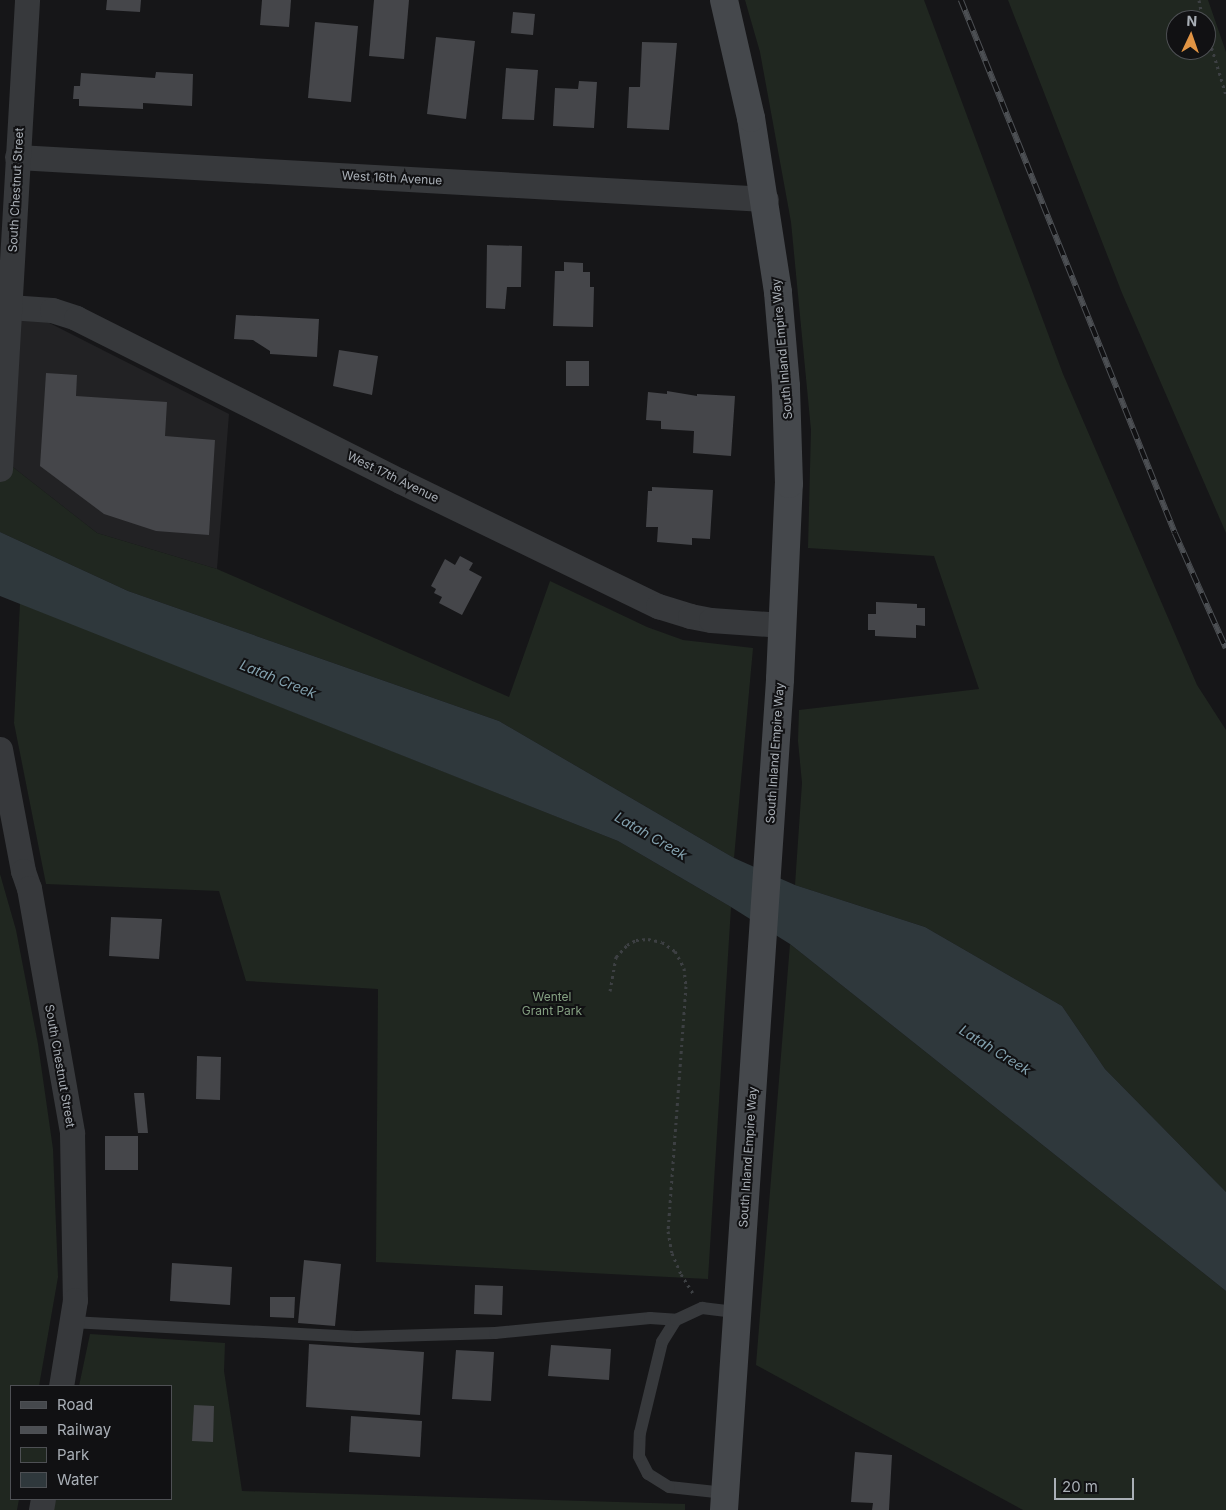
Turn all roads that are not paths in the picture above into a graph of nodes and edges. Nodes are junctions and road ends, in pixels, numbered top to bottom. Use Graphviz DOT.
graph roads {
  1 [pos="27,0"];
  2 [pos="724,0"];
  3 [pos="18,157"];
  4 [pos="766,199"];
  5 [pos="9,307"];
  6 [pos="0,469"];
  7 [pos="783,625"];
  8 [pos="0,749"];
  9 [pos="737,1312"];
  10 [pos="676,1320"];
  11 [pos="72,1322"];
  12 [pos="61,1385"];
  13 [pos="724,1502"];
  1 -- 3 [label="street, South Chestnut Street"];
  2 -- 4 [label="street, South Inland Empire Way"];
  3 -- 4 [label="street, West 16th Avenue"];
  3 -- 5 [label="street, South Chestnut Street"];
  4 -- 7 [label="street, South Inland Empire Way"];
  5 -- 6 [label="street, South Chestnut Street"];
  5 -- 7 [label="street, West 17th Avenue"];
  7 -- 9 [label="street, South Inland Empire Way"];
  8 -- 11 [label="street, South Chestnut Street"];
  9 -- 10 [label="lane"];
  9 -- 13 [label="street, South Inland Empire Way"];
  10 -- 11 [label="lane"];
  10 -- 13 [label="lane"];
  11 -- 12 [label="street, South Chestnut Street"];
}
